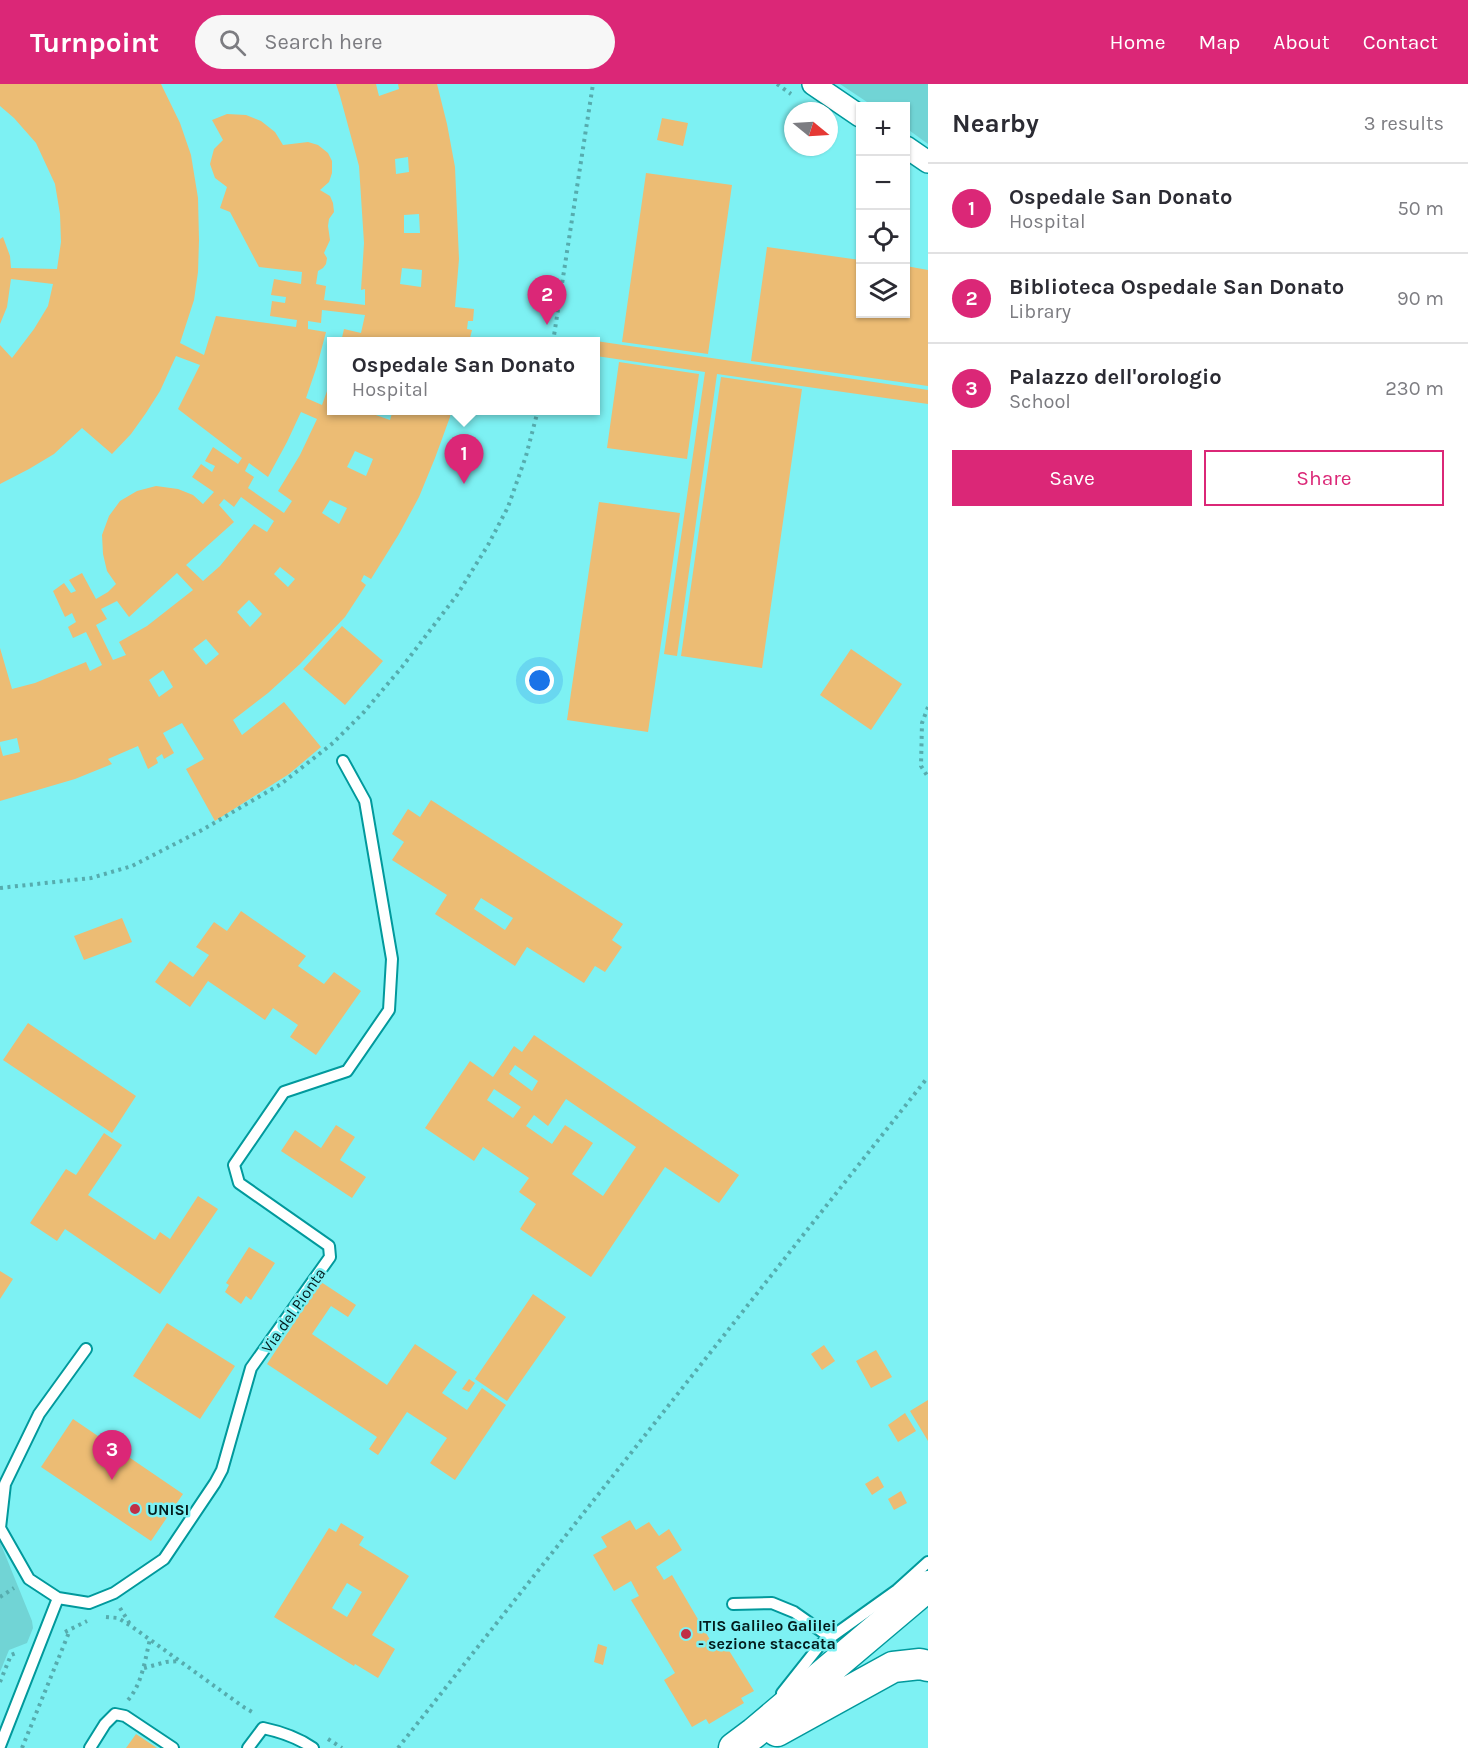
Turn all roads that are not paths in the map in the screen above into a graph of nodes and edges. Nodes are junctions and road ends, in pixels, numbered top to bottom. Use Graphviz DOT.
graph roads {
  1 [pos="813,84"];
  2 [pos="856,113"];
  3 [pos="910,150"];
  4 [pos="928,162"];
  5 [pos="343,761"];
  6 [pos="86,1348"];
  7 [pos="928,1562"];
  8 [pos="928,1586"];
  9 [pos="58,1598"];
  10 [pos="733,1604"];
  11 [pos="831,1638"];
  12 [pos="928,1666"];
  13 [pos="744,1743"];
  14 [pos="0,1746"];
  15 [pos="90,1748"];
  16 [pos="173,1748"];
  17 [pos="248,1748"];
  18 [pos="313,1748"];
  1 -- 2 [label="street"];
  3 -- 4 [label="street"];
  5 -- 9 [label="lane, Via del Pionta"];
  6 -- 9 [label="lane, Via del Pionta"];
  7 -- 11 [label="lane"];
  8 -- 13 [label="main road"];
  9 -- 14 [label="lane"];
  10 -- 11 [label="lane"];
  11 -- 13 [label="lane"];
  12 -- 13 [label="main road"];
  15 -- 16 [label="lane"];
  17 -- 18 [label="lane"];
}
